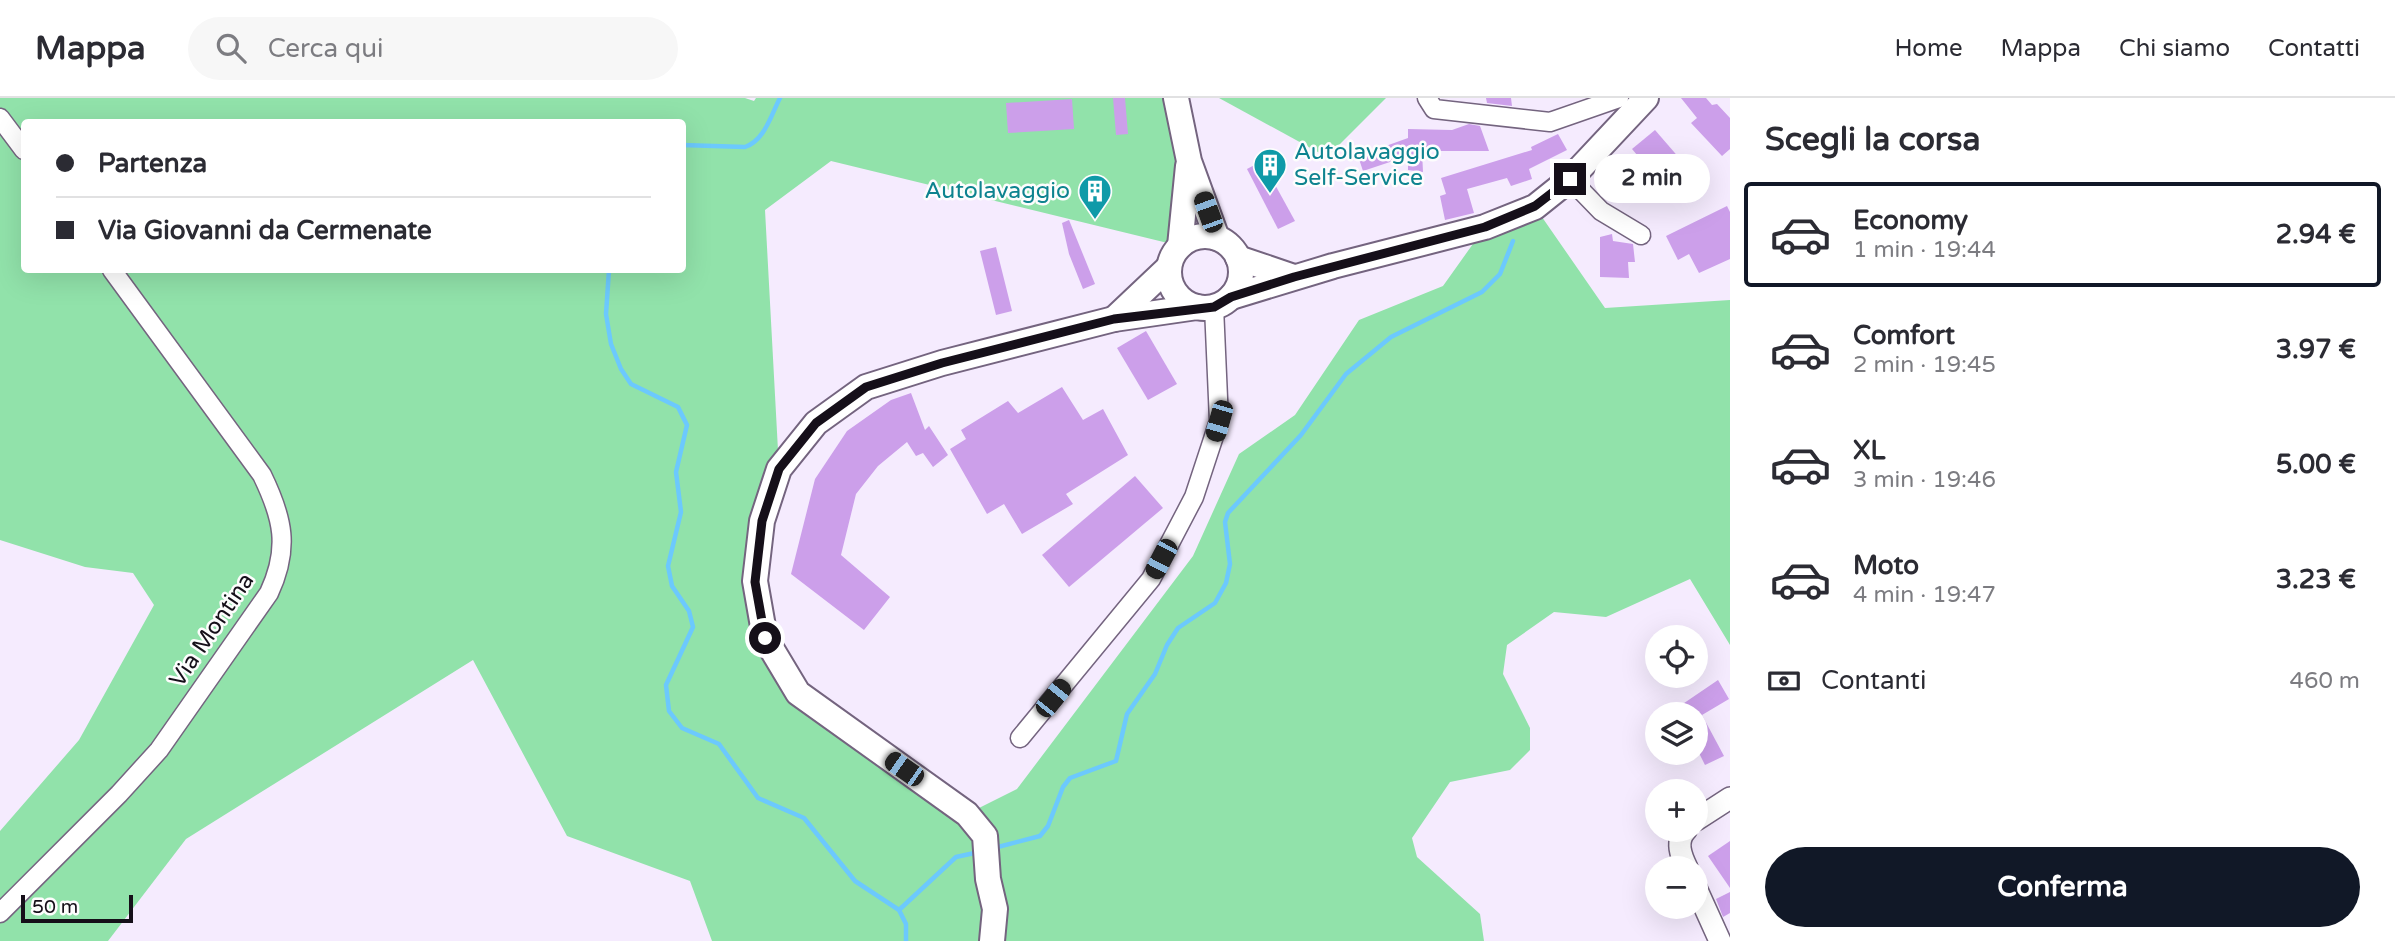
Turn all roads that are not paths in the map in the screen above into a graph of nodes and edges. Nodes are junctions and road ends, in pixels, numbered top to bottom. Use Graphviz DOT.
graph roads {
  1 [pos="1176,98"];
  2 [pos="1427,98"];
  3 [pos="1619,98"];
  4 [pos="1646,98"];
  5 [pos="0,118"];
  6 [pos="21,146"];
  7 [pos="1189,161"];
  8 [pos="1570,179"];
  9 [pos="1641,235"];
  10 [pos="1217,238"];
  11 [pos="1174,256"];
  12 [pos="1238,258"];
  13 [pos="113,273"];
  14 [pos="1294,277"];
  15 [pos="1214,304"];
  16 [pos="1114,319"];
  17 [pos="1020,738"];
  18 [pos="1730,798"];
  19 [pos="1708,812"];
  20 [pos="0,913"];
  21 [pos="1708,914"];
  22 [pos="992,941"];
  23 [pos="1720,941"];
  1 -- 7 [label="main road"];
  2 -- 3 [label="street"];
  4 -- 8 [label="main road"];
  5 -- 6 [label="street"];
  7 -- 10 [label="main road"];
  7 -- 11 [label="main road"];
  8 -- 9 [label="street"];
  8 -- 14 [label="main road"];
  10 -- 11 [label="main road"];
  10 -- 12 [label="main road"];
  11 -- 15 [label="main road"];
  11 -- 16 [label="main road"];
  12 -- 14 [label="main road"];
  12 -- 15 [label="main road"];
  13 -- 20 [label="street, Via Montina"];
  14 -- 15 [label="main road"];
  15 -- 16 [label="main road"];
  15 -- 17 [label="street"];
  16 -- 22 [label="main road"];
  18 -- 19 [label="street"];
  21 -- 23 [label="street"];
}
